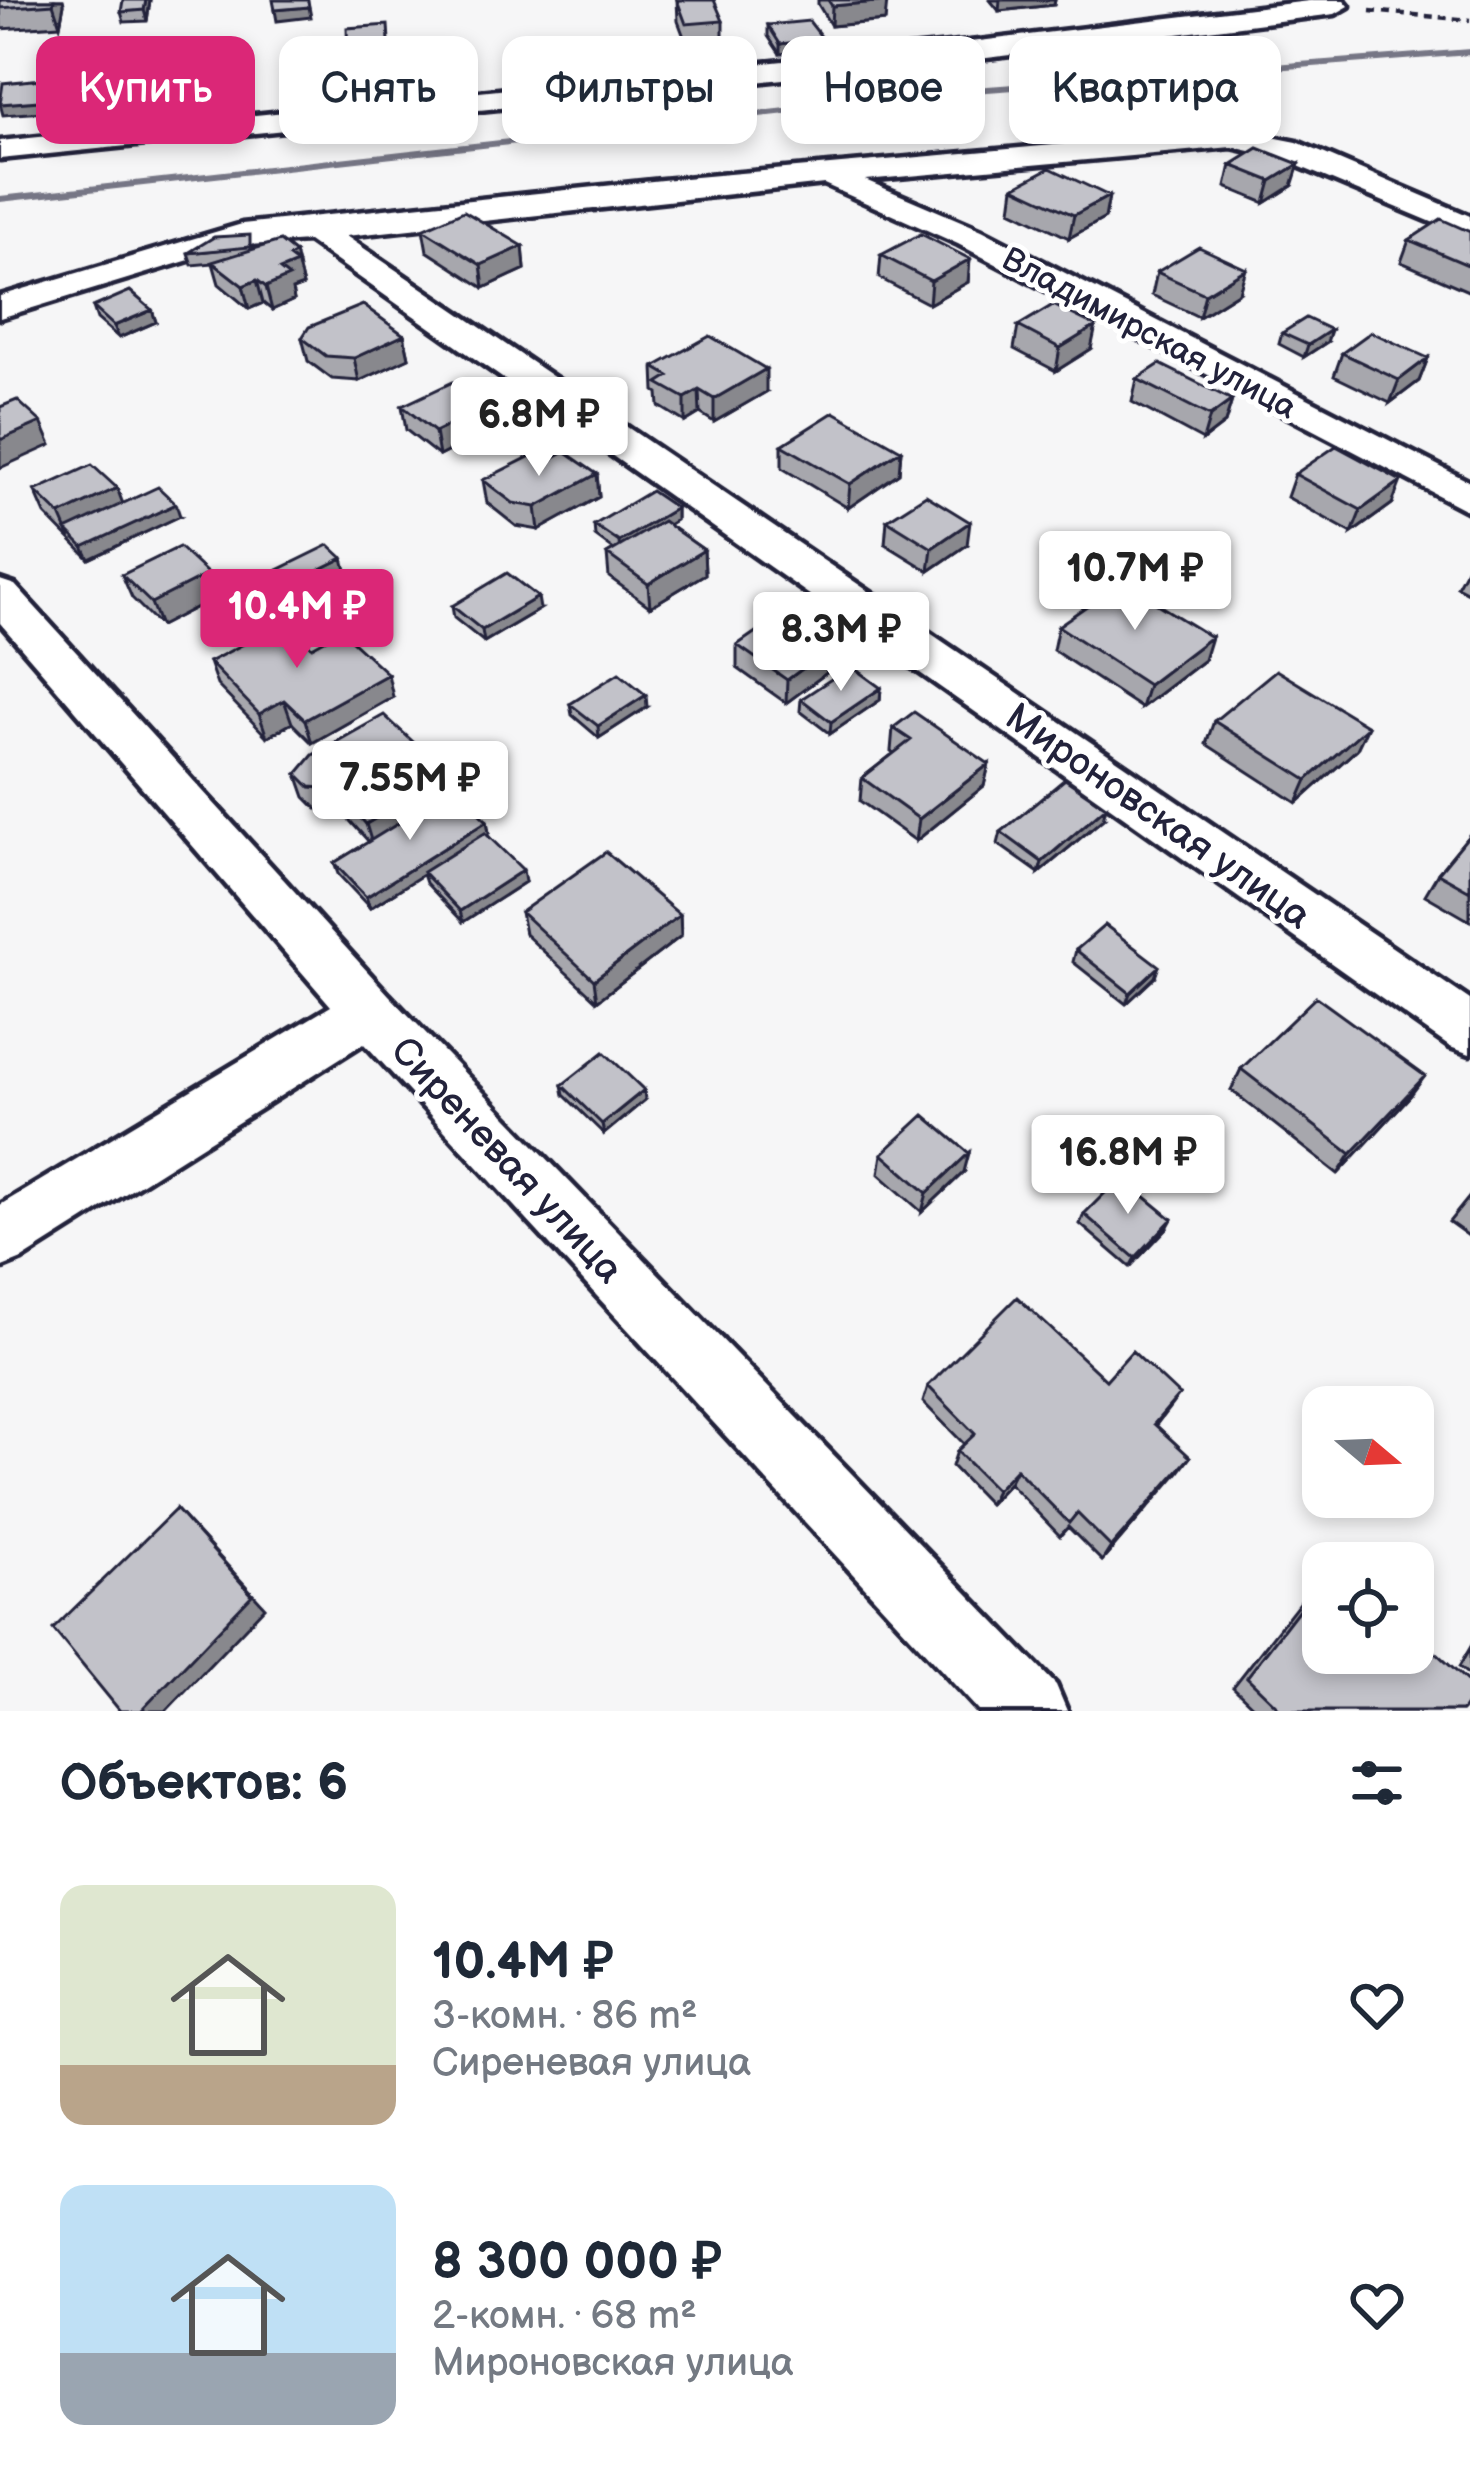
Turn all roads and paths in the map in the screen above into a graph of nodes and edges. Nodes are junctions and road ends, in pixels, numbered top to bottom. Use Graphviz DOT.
graph roads {
  1 [pos="1335,6"];
  2 [pos="1470,20"];
  3 [pos="0,150"];
  4 [pos="826,175"];
  5 [pos="1470,228"];
  6 [pos="315,230"];
  7 [pos="0,307"];
  8 [pos="1470,499"];
  9 [pos="0,595"];
  10 [pos="369,1011"];
  11 [pos="1470,1030"];
  12 [pos="0,1238"];
  13 [pos="1030,1711"];
  1 -- 2 [label="path"];
  1 -- 3 [label="street"];
  4 -- 5 [label="street"];
  4 -- 6 [label="street"];
  4 -- 8 [label="street, Владимирская улица"];
  6 -- 7 [label="street"];
  6 -- 11 [label="street, Мироновская улица"];
  9 -- 10 [label="street, Сиреневая улица"];
  10 -- 12 [label="street"];
  10 -- 13 [label="street, Сиреневая улица"];
}
